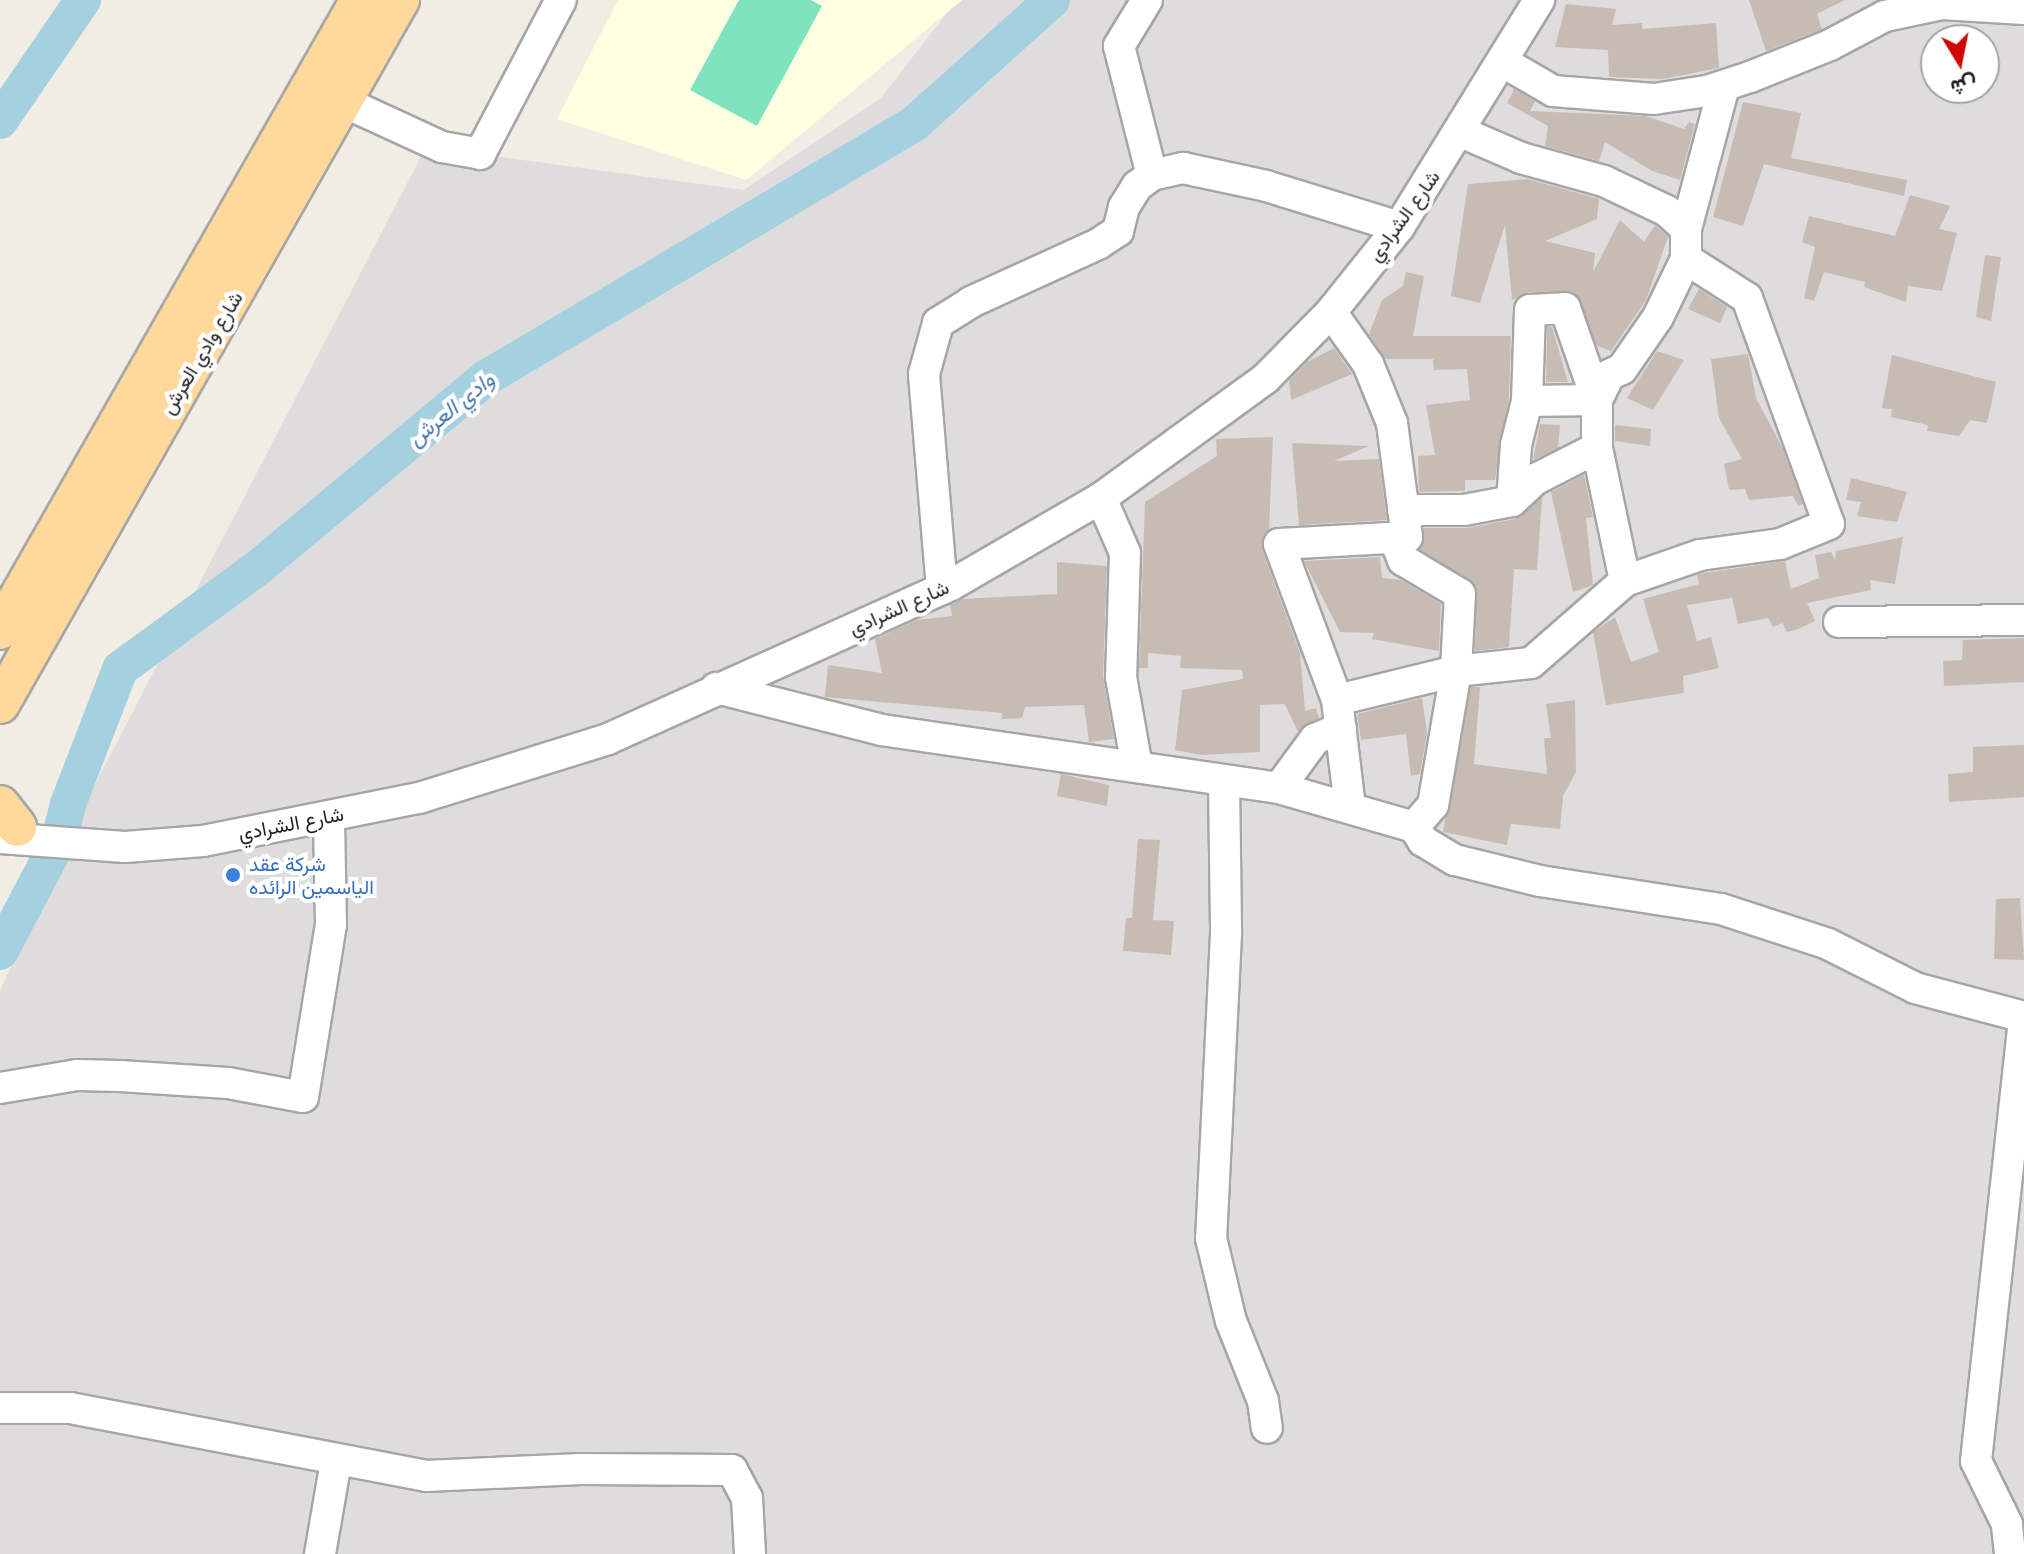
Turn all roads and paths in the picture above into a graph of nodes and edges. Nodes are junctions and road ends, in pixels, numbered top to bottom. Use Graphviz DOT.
graph roads {
  1 [pos="360,0"];
  2 [pos="400,0"];
  3 [pos="561,0"];
  4 [pos="1147,0"];
  5 [pos="1539,0"];
  6 [pos="1889,8"];
  7 [pos="2024,9"];
  8 [pos="1503,62"];
  9 [pos="1724,86"];
  10 [pos="344,102"];
  11 [pos="1461,132"];
  12 [pos="1152,175"];
  13 [pos="1399,227"];
  14 [pos="1686,229"];
  15 [pos="1686,259"];
  16 [pos="1331,312"];
  17 [pos="1597,400"];
  18 [pos="1527,401"];
  19 [pos="1597,448"];
  20 [pos="1101,498"];
  21 [pos="1512,501"];
  22 [pos="1403,510"];
  23 [pos="1395,540"];
  24 [pos="1625,581"];
  25 [pos="942,589"];
  26 [pos="2024,620"];
  27 [pos="1839,622"];
  28 [pos="0,630"];
  29 [pos="1456,671"];
  30 [pos="716,688"];
  31 [pos="1,703"];
  32 [pos="1339,714"];
  33 [pos="1137,767"];
  34 [pos="1224,783"];
  35 [pos="1279,788"];
  36 [pos="1350,807"];
  37 [pos="329,817"];
  38 [pos="1414,827"];
  39 [pos="9,831"];
  40 [pos="2024,1018"];
  41 [pos="0,1088"];
  42 [pos="0,1408"];
  43 [pos="1267,1428"];
  44 [pos="336,1461"];
  45 [pos="2016,1523"];
  46 [pos="320,1554"];
  47 [pos="750,1554"];
  48 [pos="2010,1554"];
  1 -- 28 [label="main road, شارع وادي العرش"];
  2 -- 10 [label="main road, شارع وادي العرش"];
  3 -- 10 [label="street"];
  4 -- 12 [label="street"];
  5 -- 8 [label="street, شارع الشرادي"];
  6 -- 7 [label="street"];
  6 -- 9 [label="street"];
  8 -- 9 [label="street"];
  8 -- 11 [label="street, شارع الشرادي"];
  9 -- 14 [label="street"];
  10 -- 31 [label="main road, شارع وادي العرش"];
  11 -- 13 [label="street, شارع الشرادي"];
  11 -- 14 [label="street"];
  12 -- 13 [label="street"];
  12 -- 25 [label="street"];
  13 -- 16 [label="street, شارع الشرادي"];
  14 -- 15 [label="street"];
  15 -- 17 [label="street"];
  15 -- 24 [label="street"];
  16 -- 20 [label="street, شارع الشرادي"];
  16 -- 22 [label="street"];
  17 -- 18 [label="street"];
  17 -- 18 [label="street"];
  17 -- 19 [label="street"];
  18 -- 21 [label="street"];
  19 -- 21 [label="street"];
  19 -- 24 [label="street"];
  20 -- 25 [label="street, شارع الشرادي"];
  20 -- 33 [label="street"];
  21 -- 22 [label="street"];
  22 -- 23 [label="street"];
  23 -- 29 [label="street"];
  23 -- 32 [label="street"];
  24 -- 29 [label="street"];
  25 -- 30 [label="street, شارع الشرادي"];
  26 -- 27 [label="street"];
  29 -- 32 [label="street"];
  29 -- 38 [label="street"];
  30 -- 33 [label="street"];
  30 -- 37 [label="street, شارع الشرادي"];
  32 -- 35 [label="street"];
  32 -- 36 [label="street"];
  33 -- 34 [label="street"];
  34 -- 35 [label="street"];
  34 -- 43 [label="street"];
  35 -- 36 [label="street"];
  36 -- 38 [label="street"];
  37 -- 39 [label="street, شارع الشرادي"];
  37 -- 41 [label="street"];
  38 -- 40 [label="street"];
  40 -- 45 [label="street"];
  42 -- 44 [label="street"];
  44 -- 46 [label="street"];
  44 -- 47 [label="street"];
  45 -- 48 [label="street"];
}
